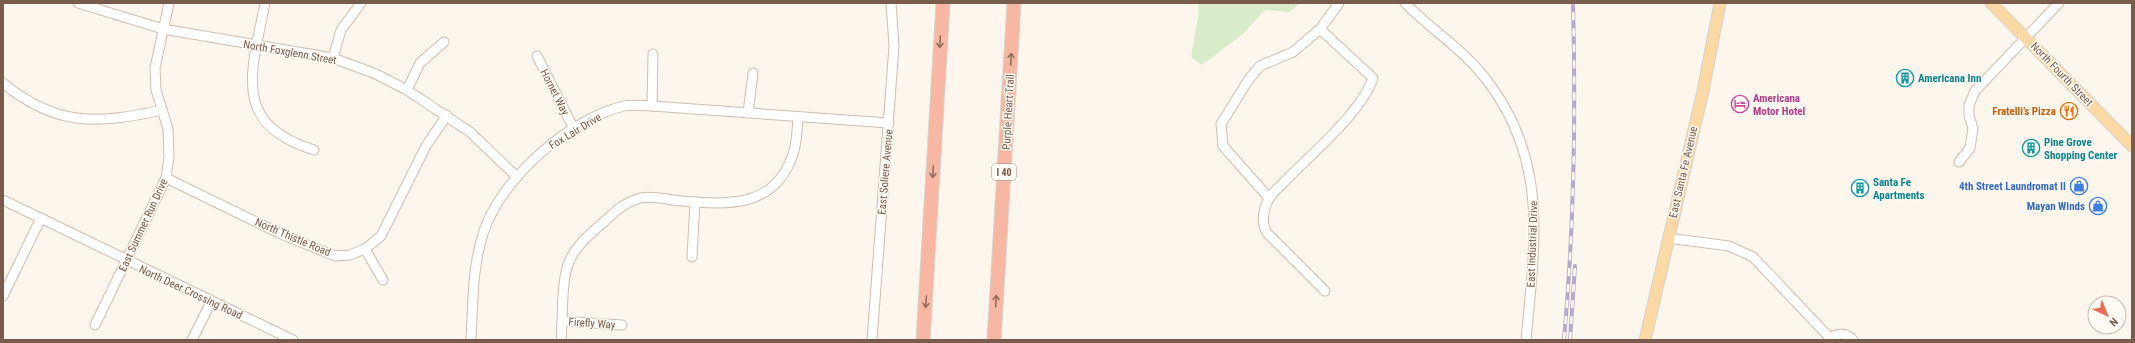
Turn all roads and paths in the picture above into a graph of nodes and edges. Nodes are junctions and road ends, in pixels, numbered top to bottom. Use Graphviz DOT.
graph roads {
  1 [pos="78,3"];
  2 [pos="169,3"];
  3 [pos="265,3"];
  4 [pos="362,3"];
  5 [pos="892,3"];
  6 [pos="943,3"];
  7 [pos="1014,3"];
  8 [pos="1339,3"];
  9 [pos="1405,3"];
  10 [pos="1720,3"];
  11 [pos="1991,3"];
  12 [pos="2059,3"];
  13 [pos="163,29"];
  14 [pos="1320,29"];
  15 [pos="2025,37"];
  16 [pos="444,42"];
  17 [pos="257,46"];
  18 [pos="653,54"];
  19 [pos="536,56"];
  20 [pos="333,58"];
  21 [pos="753,73"];
  22 [pos="3,84"];
  23 [pos="407,90"];
  24 [pos="652,106"];
  25 [pos="162,110"];
  26 [pos="748,113"];
  27 [pos="447,115"];
  28 [pos="798,118"];
  29 [pos="889,123"];
  30 [pos="574,129"];
  31 [pos="2132,146"];
  32 [pos="314,150"];
  33 [pos="1959,162"];
  34 [pos="166,178"];
  35 [pos="517,178"];
  36 [pos="1269,198"];
  37 [pos="3,200"];
  38 [pos="695,202"];
  39 [pos="41,218"];
  40 [pos="1668,238"];
  41 [pos="365,249"];
  42 [pos="692,257"];
  43 [pos="127,261"];
  44 [pos="383,280"];
  45 [pos="1325,291"];
  46 [pos="3,296"];
  47 [pos="211,302"];
  48 [pos="563,321"];
  49 [pos="95,325"];
  50 [pos="622,325"];
  51 [pos="1830,339"];
  52 [pos="192,340"];
  53 [pos="293,340"];
  54 [pos="471,340"];
  55 [pos="561,340"];
  56 [pos="872,340"];
  57 [pos="924,340"];
  58 [pos="994,340"];
  59 [pos="1526,340"];
  60 [pos="1645,340"];
  61 [pos="1853,340"];
  1 -- 13 [label="street, North Foxglenn Street"];
  2 -- 13 [label="street, East Summer Run Drive"];
  3 -- 17 [label="street"];
  4 -- 20 [label="street"];
  5 -- 29 [label="street, East Soliere Avenue"];
  6 -- 57 [label="highway, one-way"];
  58 -- 7 [label="highway, Purple Heart Trail / I 40, one-way"];
  8 -- 14 [label="street"];
  9 -- 59 [label="street, East Industrial Drive"];
  10 -- 40 [label="main road, East Santa Fe Avenue"];
  11 -- 15 [label="main road, North Fourth Street"];
  12 -- 15 [label="street"];
  13 -- 17 [label="street, North Foxglenn Street"];
  13 -- 25 [label="street, East Summer Run Drive"];
  14 -- 36 [label="street"];
  14 -- 36 [label="street"];
  15 -- 31 [label="main road, North Fourth Street"];
  15 -- 33 [label="street"];
  16 -- 23 [label="street"];
  17 -- 20 [label="street, North Foxglenn Street"];
  17 -- 32 [label="street"];
  18 -- 24 [label="street"];
  19 -- 30 [label="street, Hornet Way"];
  20 -- 23 [label="street, North Foxglenn Street"];
  21 -- 26 [label="street"];
  22 -- 25 [label="street"];
  23 -- 27 [label="street, North Foxglenn Street"];
  24 -- 26 [label="street, Fox Lair Drive"];
  24 -- 30 [label="street, Fox Lair Drive"];
  25 -- 34 [label="street, East Summer Run Drive"];
  26 -- 28 [label="street, Fox Lair Drive"];
  27 -- 35 [label="street, North Foxglenn Street"];
  27 -- 41 [label="street, North Thistle Road"];
  28 -- 29 [label="street, Fox Lair Drive"];
  28 -- 38 [label="street"];
  29 -- 56 [label="street, East Soliere Avenue"];
  30 -- 35 [label="street, Fox Lair Drive"];
  34 -- 41 [label="street, North Thistle Road"];
  34 -- 43 [label="street, East Summer Run Drive"];
  35 -- 54 [label="street, Fox Lair Drive"];
  36 -- 45 [label="street"];
  37 -- 39 [label="street, North Deer Crossing Road"];
  38 -- 42 [label="street"];
  38 -- 48 [label="street"];
  39 -- 43 [label="street, North Deer Crossing Road"];
  39 -- 46 [label="street"];
  40 -- 51 [label="street"];
  40 -- 60 [label="main road, East Santa Fe Avenue"];
  41 -- 44 [label="street"];
  43 -- 47 [label="street, North Deer Crossing Road"];
  43 -- 49 [label="street, East Summer Run Drive"];
  47 -- 52 [label="street"];
  47 -- 53 [label="street, North Deer Crossing Road"];
  48 -- 50 [label="street, Firefly Way"];
  48 -- 55 [label="street"];
  51 -- 61 [label="street"];
}
